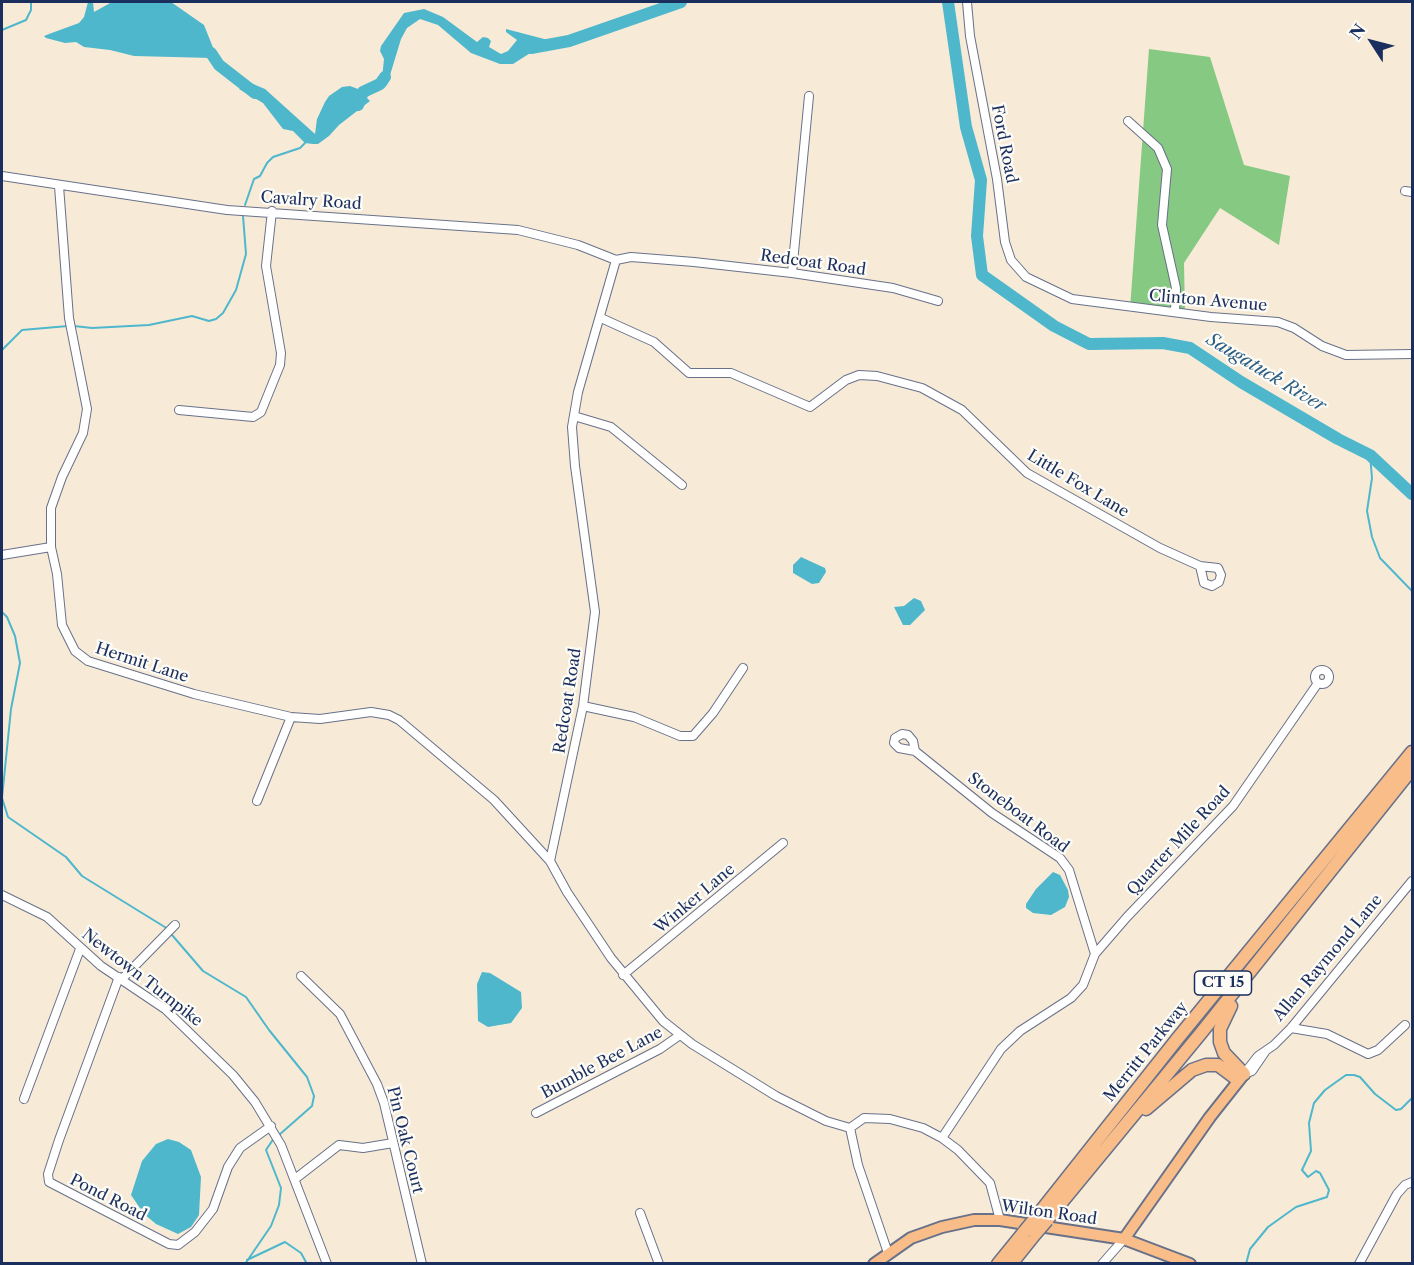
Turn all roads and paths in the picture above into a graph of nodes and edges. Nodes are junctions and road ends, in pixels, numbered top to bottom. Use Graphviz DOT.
graph roads {
  1 [pos="967,2"];
  2 [pos="809,96"];
  3 [pos="1128,121"];
  4 [pos="2,176"];
  5 [pos="59,186"];
  6 [pos="272,212"];
  7 [pos="616,260"];
  8 [pos="792,273"];
  9 [pos="1033,283"];
  10 [pos="938,301"];
  11 [pos="1175,312"];
  12 [pos="601,318"];
  13 [pos="1413,354"];
  14 [pos="179,410"];
  15 [pos="574,416"];
  16 [pos="682,485"];
  17 [pos="51,547"];
  18 [pos="2,555"];
  19 [pos="1200,566"];
  20 [pos="744,668"];
  21 [pos="1318,683"];
  22 [pos="583,706"];
  23 [pos="291,717"];
  24 [pos="915,751"];
  25 [pos="1413,752"];
  26 [pos="1413,769"];
  27 [pos="257,801"];
  28 [pos="783,843"];
  29 [pos="550,861"];
  30 [pos="1413,881"];
  31 [pos="2,895"];
  32 [pos="1309,899"];
  33 [pos="175,925"];
  34 [pos="80,949"];
  35 [pos="1095,954"];
  36 [pos="623,975"];
  37 [pos="300,976"];
  38 [pos="120,978"];
  39 [pos="1406,1025"];
  40 [pos="1291,1028"];
  41 [pos="680,1035"];
  42 [pos="1241,1077"];
  43 [pos="24,1099"];
  44 [pos="536,1113"];
  45 [pos="271,1126"];
  46 [pos="850,1128"];
  47 [pos="942,1138"];
  48 [pos="393,1143"];
  49 [pos="1100,1155"];
  50 [pos="295,1179"];
  51 [pos="1413,1182"];
  52 [pos="640,1213"];
  53 [pos="1042,1218"];
  54 [pos="1000,1220"];
  55 [pos="1029,1233"];
  56 [pos="1124,1239"];
  57 [pos="888,1253"];
  58 [pos="327,1263"];
  59 [pos="422,1263"];
  60 [pos="659,1263"];
  61 [pos="874,1263"];
  62 [pos="998,1263"];
  63 [pos="1011,1263"];
  64 [pos="1102,1263"];
  65 [pos="1190,1263"];
  66 [pos="1359,1263"];
  1 -- 9 [label="street, Ford Road"];
  2 -- 8 [label="street"];
  3 -- 11 [label="street"];
  4 -- 5 [label="street, Cavalry Road"];
  5 -- 6 [label="street, Cavalry Road"];
  5 -- 17 [label="street, Hermit Lane"];
  6 -- 7 [label="street, Cavalry Road"];
  6 -- 14 [label="street"];
  7 -- 8 [label="street, Redcoat Road"];
  7 -- 12 [label="street, Redcoat Road"];
  8 -- 10 [label="street, Redcoat Road"];
  9 -- 11 [label="street, Clinton Avenue"];
  11 -- 13 [label="street, Clinton Avenue"];
  12 -- 15 [label="street, Redcoat Road"];
  12 -- 19 [label="street, Little Fox Lane"];
  15 -- 16 [label="street"];
  15 -- 22 [label="street, Redcoat Road"];
  17 -- 18 [label="street"];
  17 -- 23 [label="street, Hermit Lane"];
  20 -- 22 [label="street"];
  21 -- 35 [label="street, Quarter Mile Road"];
  22 -- 29 [label="street, Redcoat Road"];
  23 -- 27 [label="street"];
  23 -- 29 [label="street, Hermit Lane"];
  24 -- 35 [label="street, Stoneboat Road"];
  25 -- 53 [label="highway, Merritt Parkway / CT 15"];
  26 -- 32 [label="highway, Merritt Parkway / CT 15"];
  28 -- 36 [label="street, Winker Lane"];
  29 -- 36 [label="street"];
  30 -- 40 [label="street, Allan Raymond Lane"];
  31 -- 34 [label="street, Newtown Turnpike"];
  32 -- 42 [label="highway"];
  32 -- 49 [label="highway, Merritt Parkway / CT 15"];
  33 -- 38 [label="street"];
  34 -- 38 [label="street, Newtown Turnpike"];
  34 -- 43 [label="street"];
  35 -- 47 [label="street"];
  36 -- 41 [label="street"];
  37 -- 48 [label="street, Pin Oak Court"];
  38 -- 45 [label="street, Newtown Turnpike"];
  38 -- 45 [label="street, Pond Road"];
  39 -- 40 [label="street"];
  40 -- 42 [label="street, Allan Raymond Lane"];
  41 -- 44 [label="street, Bumble Bee Lane"];
  41 -- 46 [label="street"];
  42 -- 49 [label="highway"];
  42 -- 56 [label="main road, Allan Raymond Lane"];
  45 -- 50 [label="street, Newtown Turnpike"];
  46 -- 47 [label="street"];
  46 -- 57 [label="street"];
  47 -- 54 [label="street"];
  48 -- 50 [label="street"];
  48 -- 59 [label="street, Pin Oak Court"];
  49 -- 53 [label="highway, Merritt Parkway / CT 15"];
  50 -- 58 [label="street, Newtown Turnpike"];
  51 -- 66 [label="street"];
  52 -- 60 [label="street"];
  53 -- 55 [label="highway, Merritt Parkway / CT 15, bridge"];
  54 -- 56 [label="main road, Wilton Road"];
  54 -- 57 [label="main road, Wilton Road"];
  55 -- 62 [label="highway, Merritt Parkway / CT 15"];
  55 -- 63 [label="highway, Merritt Parkway / CT 15"];
  56 -- 64 [label="street"];
  56 -- 65 [label="main road, Wilton Road"];
  57 -- 61 [label="main road, Wilton Road"];
}
